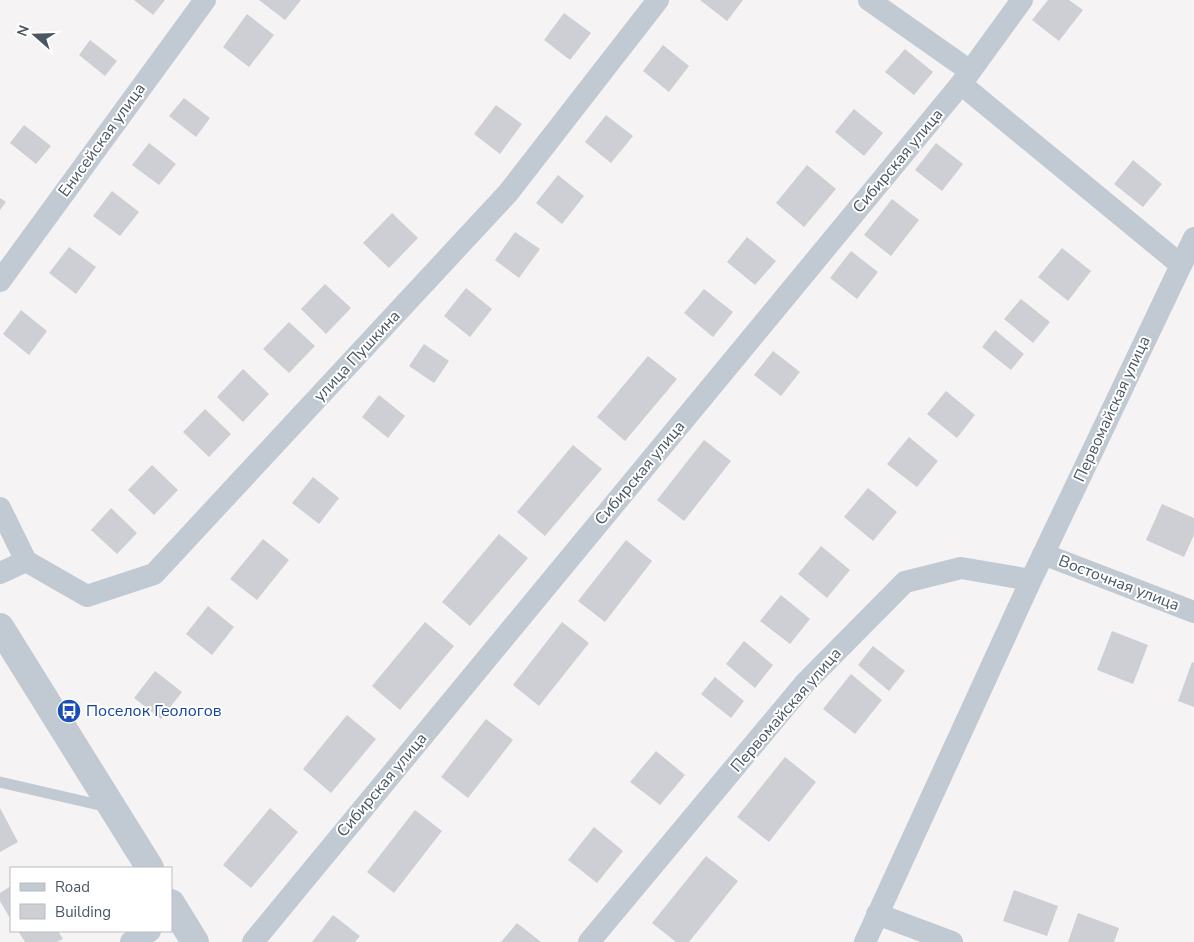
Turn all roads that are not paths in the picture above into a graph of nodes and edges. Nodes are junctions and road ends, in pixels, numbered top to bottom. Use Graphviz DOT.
graph roads {
  1 [pos="205,0"];
  2 [pos="658,0"];
  3 [pos="869,0"];
  4 [pos="1022,0"];
  5 [pos="966,78"];
  6 [pos="1194,238"];
  7 [pos="1181,265"];
  8 [pos="0,281"];
  9 [pos="0,508"];
  10 [pos="1043,554"];
  11 [pos="26,561"];
  12 [pos="0,573"];
  13 [pos="1032,580"];
  14 [pos="1194,612"];
  15 [pos="0,627"];
  16 [pos="0,782"];
  17 [pos="113,809"];
  18 [pos="149,867"];
  19 [pos="173,911"];
  20 [pos="877,914"];
  21 [pos="148,932"];
  22 [pos="131,942"];
  23 [pos="196,942"];
  24 [pos="253,942"];
  25 [pos="588,942"];
  26 [pos="865,942"];
  27 [pos="952,942"];
  1 -- 8 [label="street, Енисейская улица"];
  2 -- 11 [label="street, улица Пушкина"];
  3 -- 5 [label="street"];
  4 -- 5 [label="street, Сибирская улица"];
  5 -- 7 [label="street"];
  5 -- 24 [label="street, Сибирская улица"];
  6 -- 7 [label="street, Первомайская улица"];
  7 -- 10 [label="street, Первомайская улица"];
  9 -- 11 [label="street"];
  10 -- 13 [label="street, Первомайская улица"];
  10 -- 14 [label="street, Восточная улица"];
  11 -- 12 [label="street"];
  13 -- 20 [label="street, Первомайская улица"];
  13 -- 25 [label="street, Первомайская улица"];
  15 -- 17 [label="street"];
  16 -- 17 [label="lane"];
  17 -- 18 [label="street"];
  19 -- 23 [label="street"];
  20 -- 26 [label="street, Первомайская улица"];
  20 -- 27 [label="street"];
  21 -- 22 [label="street"];
}
